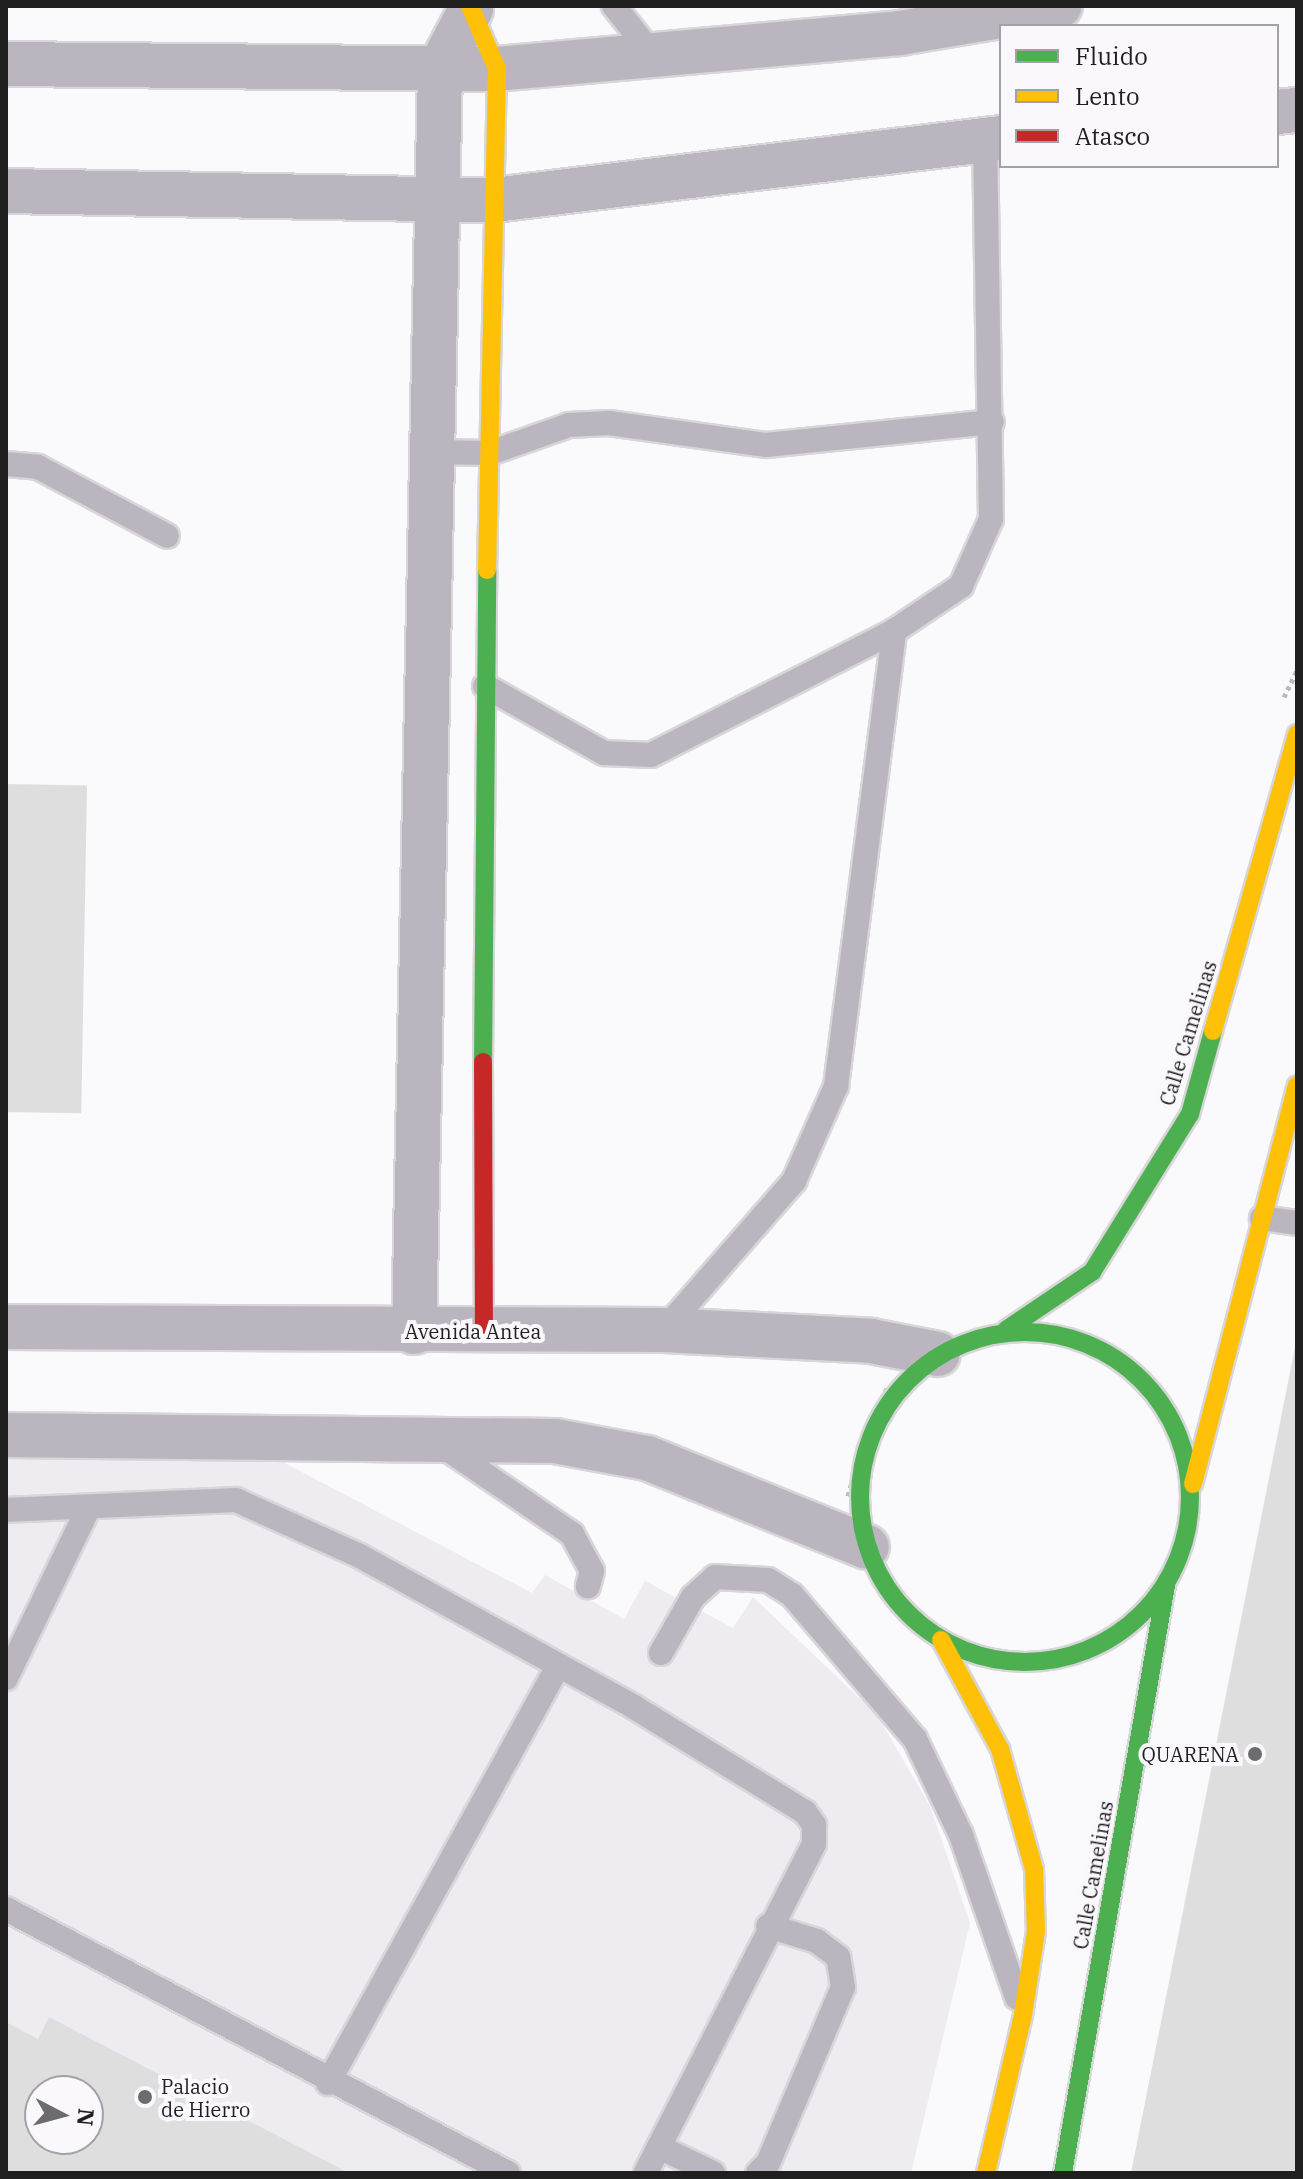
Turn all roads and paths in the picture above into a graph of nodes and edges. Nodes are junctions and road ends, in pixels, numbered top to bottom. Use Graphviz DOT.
graph roads {
  1 [pos="614,6"];
  2 [pos="1060,6"];
  3 [pos="471,8"];
  4 [pos="653,55"];
  5 [pos="6,64"];
  6 [pos="440,68"];
  7 [pos="497,69"];
  8 [pos="993,139"];
  9 [pos="6,191"];
  10 [pos="437,199"];
  11 [pos="494,200"];
  12 [pos="992,422"];
  13 [pos="431,452"];
  14 [pos="490,453"];
  15 [pos="6,464"];
  16 [pos="167,536"];
  17 [pos="894,631"];
  18 [pos="485,686"];
  19 [pos="1297,734"];
  20 [pos="422,828"];
  21 [pos="482,830"];
  22 [pos="1297,1085"];
  23 [pos="1262,1218"];
  24 [pos="1297,1223"];
  25 [pos="6,1327"];
  26 [pos="664,1330"];
  27 [pos="1006,1330"];
  28 [pos="414,1332"];
  29 [pos="484,1332"];
  30 [pos="938,1354"];
  31 [pos="904,1382"];
  32 [pos="6,1435"];
  33 [pos="434,1440"];
  34 [pos="1192,1490"];
  35 [pos="88,1509"];
  36 [pos="6,1510"];
  37 [pos="867,1547"];
  38 [pos="1166,1585"];
  39 [pos="588,1586"];
  40 [pos="941,1640"];
  41 [pos="661,1653"];
  42 [pos="557,1668"];
  43 [pos="6,1678"];
  44 [pos="6,1909"];
  45 [pos="768,1926"];
  46 [pos="1023,2015"];
  47 [pos="328,2083"];
  48 [pos="659,2147"];
  49 [pos="508,2173"];
  50 [pos="646,2173"];
  51 [pos="713,2173"];
  52 [pos="758,2173"];
  53 [pos="986,2173"];
  54 [pos="1063,2173"];
  1 -- 4 [label="lane"];
  2 -- 4 [label="street"];
  3 -- 6 [label="street"];
  3 -- 7 [label="main road"];
  4 -- 7 [label="street"];
  5 -- 6 [label="street"];
  6 -- 7 [label="street"];
  6 -- 10 [label="street"];
  7 -- 11 [label="main road"];
  8 -- 11 [label="street"];
  8 -- 12 [label="lane"];
  9 -- 10 [label="street"];
  10 -- 11 [label="street"];
  10 -- 13 [label="street"];
  11 -- 14 [label="main road"];
  12 -- 14 [label="lane"];
  12 -- 17 [label="lane"];
  13 -- 14 [label="lane"];
  13 -- 20 [label="street"];
  14 -- 18 [label="main road"];
  15 -- 16 [label="lane"];
  17 -- 18 [label="lane"];
  17 -- 26 [label="lane"];
  18 -- 21 [label="main road"];
  19 -- 27 [label="main road, Calle Camelinas"];
  20 -- 21 [label="street"];
  20 -- 28 [label="street"];
  21 -- 29 [label="main road"];
  22 -- 23 [label="main road"];
  23 -- 24 [label="lane"];
  23 -- 34 [label="main road"];
  25 -- 28 [label="street, Avenida Antea"];
  26 -- 29 [label="street, Avenida Antea"];
  26 -- 30 [label="street, Avenida Antea"];
  27 -- 30 [label="main road"];
  27 -- 34 [label="main road"];
  28 -- 29 [label="street, Avenida Antea"];
  30 -- 31 [label="main road"];
  31 -- 37 [label="main road"];
  31 -- 37 [label="path"];
  32 -- 33 [label="street"];
  33 -- 37 [label="street"];
  33 -- 39 [label="lane"];
  34 -- 38 [label="main road, Calle Camelinas"];
  35 -- 36 [label="lane"];
  35 -- 42 [label="lane"];
  35 -- 43 [label="lane"];
  37 -- 40 [label="main road"];
  38 -- 40 [label="main road"];
  38 -- 54 [label="main road, Calle Camelinas"];
  40 -- 46 [label="main road"];
  41 -- 46 [label="lane"];
  42 -- 45 [label="lane"];
  42 -- 47 [label="lane"];
  44 -- 47 [label="lane"];
  45 -- 48 [label="lane"];
  45 -- 52 [label="lane"];
  46 -- 53 [label="main road"];
  47 -- 49 [label="lane"];
  48 -- 50 [label="lane"];
  48 -- 51 [label="lane"];
}
